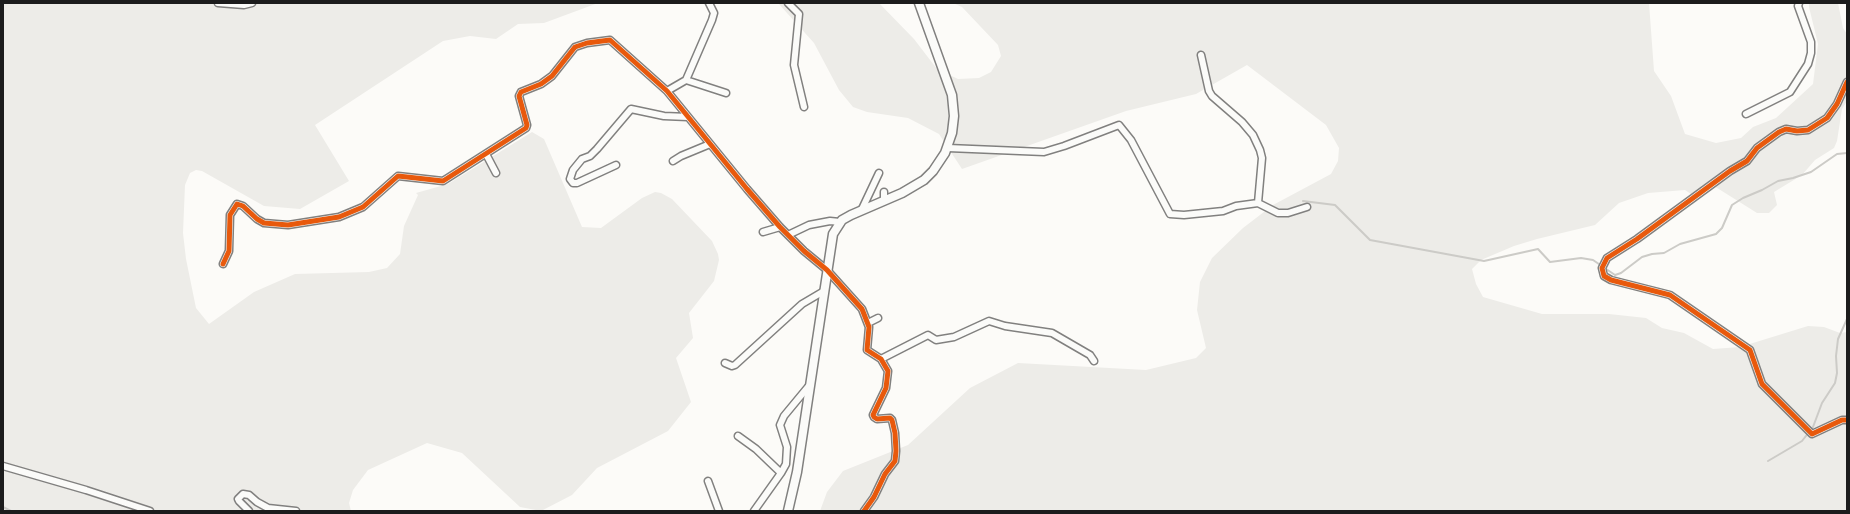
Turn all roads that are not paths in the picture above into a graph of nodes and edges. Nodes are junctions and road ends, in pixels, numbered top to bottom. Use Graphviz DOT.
graph roads {
  1 [pos="218,3"];
  2 [pos="252,3"];
  3 [pos="709,3"];
  4 [pos="788,3"];
  5 [pos="919,3"];
  6 [pos="1799,3"];
  7 [pos="1202,56"];
  8 [pos="686,80"];
  9 [pos="1847,82"];
  10 [pos="668,91"];
  11 [pos="726,93"];
  12 [pos="804,107"];
  13 [pos="1746,114"];
  14 [pos="688,117"];
  15 [pos="710,144"];
  16 [pos="948,148"];
  17 [pos="486,154"];
  18 [pos="673,161"];
  19 [pos="616,165"];
  20 [pos="496,173"];
  21 [pos="879,174"];
  22 [pos="869,179"];
  23 [pos="876,181"];
  24 [pos="884,192"];
  25 [pos="884,200"];
  26 [pos="1258,203"];
  27 [pos="1307,207"];
  28 [pos="862,209"];
  29 [pos="840,222"];
  30 [pos="780,227"];
  31 [pos="763,232"];
  32 [pos="788,235"];
  33 [pos="223,264"];
  34 [pos="828,270"];
  35 [pos="824,291"];
  36 [pos="878,318"];
  37 [pos="868,323"];
  38 [pos="881,359"];
  39 [pos="1094,361"];
  40 [pos="725,363"];
  41 [pos="808,387"];
  42 [pos="1847,420"];
  43 [pos="738,436"];
  44 [pos="3,466"];
  45 [pos="781,473"];
  46 [pos="708,481"];
  47 [pos="150,511"];
  48 [pos="249,511"];
  49 [pos="296,511"];
  50 [pos="719,511"];
  51 [pos="754,511"];
  52 [pos="788,511"];
  53 [pos="864,511"];
  1 -- 2 [label="street"];
  3 -- 8 [label="street"];
  4 -- 12 [label="street"];
  5 -- 16 [label="street"];
  6 -- 13 [label="street"];
  7 -- 26 [label="street"];
  8 -- 10 [label="street"];
  8 -- 11 [label="street"];
  9 -- 42 [label="street"];
  10 -- 14 [label="street"];
  10 -- 17 [label="street"];
  14 -- 15 [label="street"];
  14 -- 19 [label="street"];
  15 -- 18 [label="street"];
  15 -- 30 [label="street"];
  16 -- 25 [label="street"];
  16 -- 26 [label="street"];
  17 -- 20 [label="street"];
  17 -- 33 [label="street"];
  21 -- 23 [label="street"];
  22 -- 23 [label="street"];
  23 -- 28 [label="street"];
  24 -- 25 [label="street"];
  25 -- 28 [label="street"];
  26 -- 27 [label="street"];
  28 -- 29 [label="street"];
  29 -- 32 [label="street"];
  29 -- 34 [label="street"];
  30 -- 31 [label="street"];
  30 -- 32 [label="street"];
  32 -- 34 [label="street"];
  34 -- 35 [label="street"];
  34 -- 37 [label="street"];
  35 -- 40 [label="street"];
  35 -- 41 [label="street"];
  36 -- 37 [label="street"];
  37 -- 38 [label="street"];
  38 -- 39 [label="street"];
  38 -- 53 [label="street"];
  41 -- 45 [label="street"];
  41 -- 52 [label="street"];
  43 -- 45 [label="street"];
  44 -- 47 [label="street"];
  45 -- 51 [label="street"];
  46 -- 50 [label="street"];
  48 -- 49 [label="street"];
}
